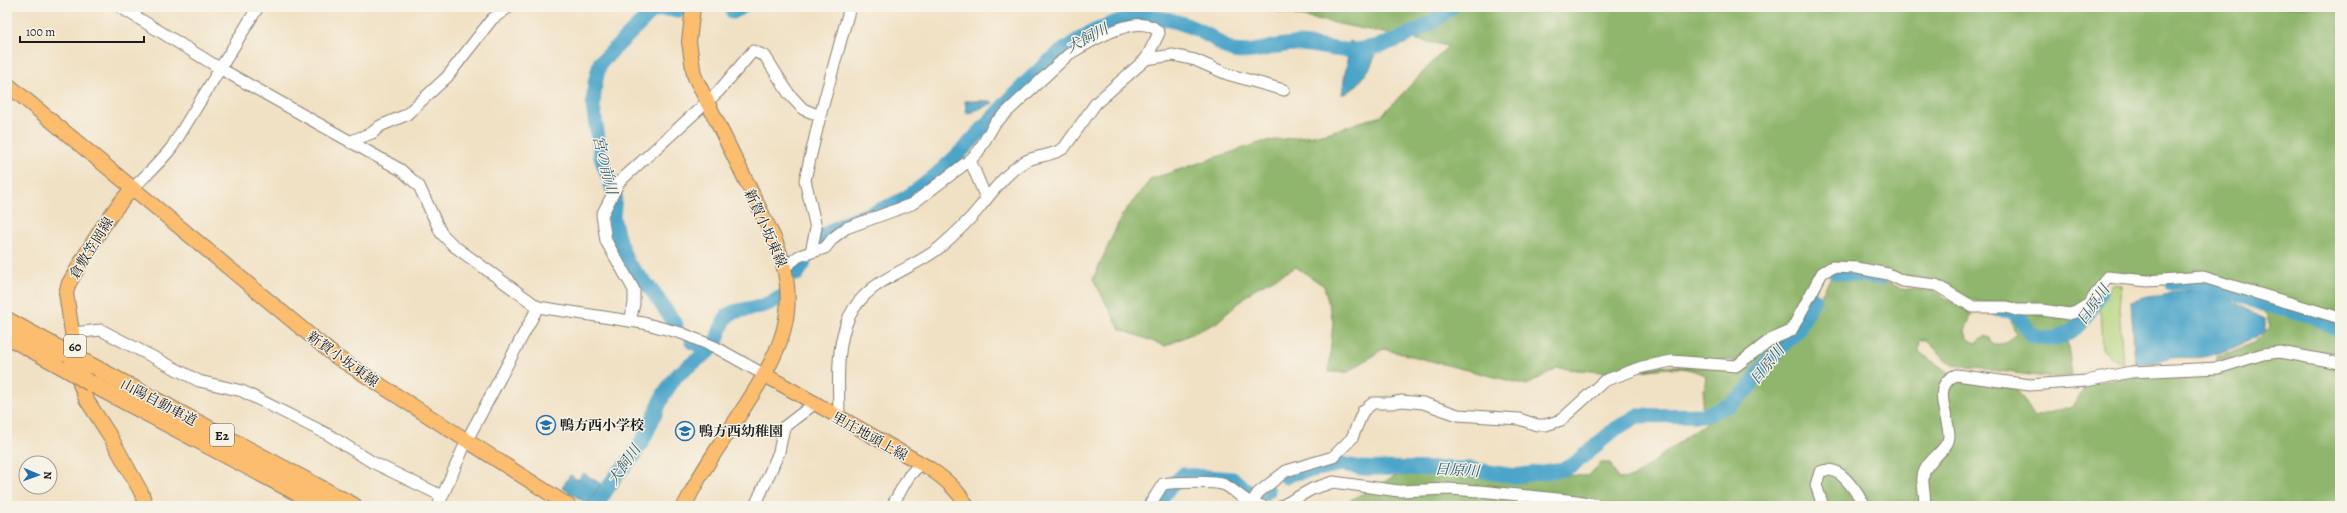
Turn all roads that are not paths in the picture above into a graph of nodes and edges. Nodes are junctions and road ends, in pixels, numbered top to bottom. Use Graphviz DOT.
graph roads {
  1 [pos="120,7"];
  2 [pos="258,7"];
  3 [pos="509,7"];
  4 [pos="693,7"];
  5 [pos="850,7"];
  6 [pos="1146,59"];
  7 [pos="221,69"];
  8 [pos="7,84"];
  9 [pos="1284,90"];
  10 [pos="706,102"];
  11 [pos="820,116"];
  12 [pos="351,143"];
  13 [pos="970,160"];
  14 [pos="132,189"];
  15 [pos="986,198"];
  16 [pos="811,252"];
  17 [pos="785,267"];
  18 [pos="538,307"];
  19 [pos="2340,318"];
  20 [pos="7,320"];
  21 [pos="630,321"];
  22 [pos="73,333"];
  23 [pos="7,336"];
  24 [pos="2340,363"];
  25 [pos="765,375"];
  26 [pos="814,404"];
  27 [pos="839,419"];
  28 [pos="467,440"];
  29 [pos="920,464"];
  30 [pos="1254,500"];
  31 [pos="440,501"];
  32 [pos="146,506"];
  33 [pos="322,506"];
  34 [pos="354,506"];
  35 [pos="570,506"];
  36 [pos="684,506"];
  37 [pos="755,506"];
  38 [pos="892,506"];
  39 [pos="967,506"];
  40 [pos="1149,506"];
  41 [pos="1234,506"];
  42 [pos="1282,506"];
  43 [pos="1603,506"];
  44 [pos="1823,506"];
  45 [pos="1866,506"];
  46 [pos="1924,506"];
  1 -- 7 [label="street"];
  2 -- 7 [label="street"];
  3 -- 12 [label="street"];
  4 -- 10 [label="main road, 新賀小坂東線"];
  5 -- 11 [label="street"];
  6 -- 9 [label="street"];
  6 -- 13 [label="street"];
  6 -- 15 [label="street"];
  7 -- 12 [label="street"];
  7 -- 14 [label="street"];
  8 -- 14 [label="main road"];
  10 -- 11 [label="street"];
  10 -- 17 [label="main road, 新賀小坂東線"];
  10 -- 21 [label="street"];
  11 -- 16 [label="street"];
  12 -- 18 [label="street"];
  13 -- 15 [label="street"];
  13 -- 16 [label="street"];
  14 -- 22 [label="main road, 倉敷笠岡線 / 60"];
  14 -- 28 [label="main road, 新賀小坂東線"];
  15 -- 27 [label="street"];
  16 -- 17 [label="street"];
  17 -- 25 [label="main road, 新賀小坂東線"];
  18 -- 21 [label="street"];
  18 -- 28 [label="street"];
  19 -- 30 [label="street"];
  20 -- 34 [label="highway, 山陽自動車道 / E2, bridge"];
  21 -- 25 [label="street"];
  22 -- 31 [label="street"];
  22 -- 32 [label="main road, 倉敷笠岡線 / 60"];
  23 -- 33 [label="highway, 山陽自動車道 / E2, bridge"];
  24 -- 46 [label="street"];
  25 -- 26 [label="main road, 里庄地頭上線"];
  25 -- 36 [label="main road, 新賀小坂東線"];
  26 -- 27 [label="main road, 里庄地頭上線"];
  26 -- 37 [label="street"];
  27 -- 29 [label="main road, 里庄地頭上線"];
  28 -- 31 [label="street"];
  28 -- 35 [label="main road, 新賀小坂東線"];
  29 -- 38 [label="street"];
  29 -- 39 [label="main road, 里庄地頭上線"];
  30 -- 40 [label="street"];
  30 -- 41 [label="street"];
  42 -- 43 [label="street"];
  44 -- 45 [label="street"];
}
